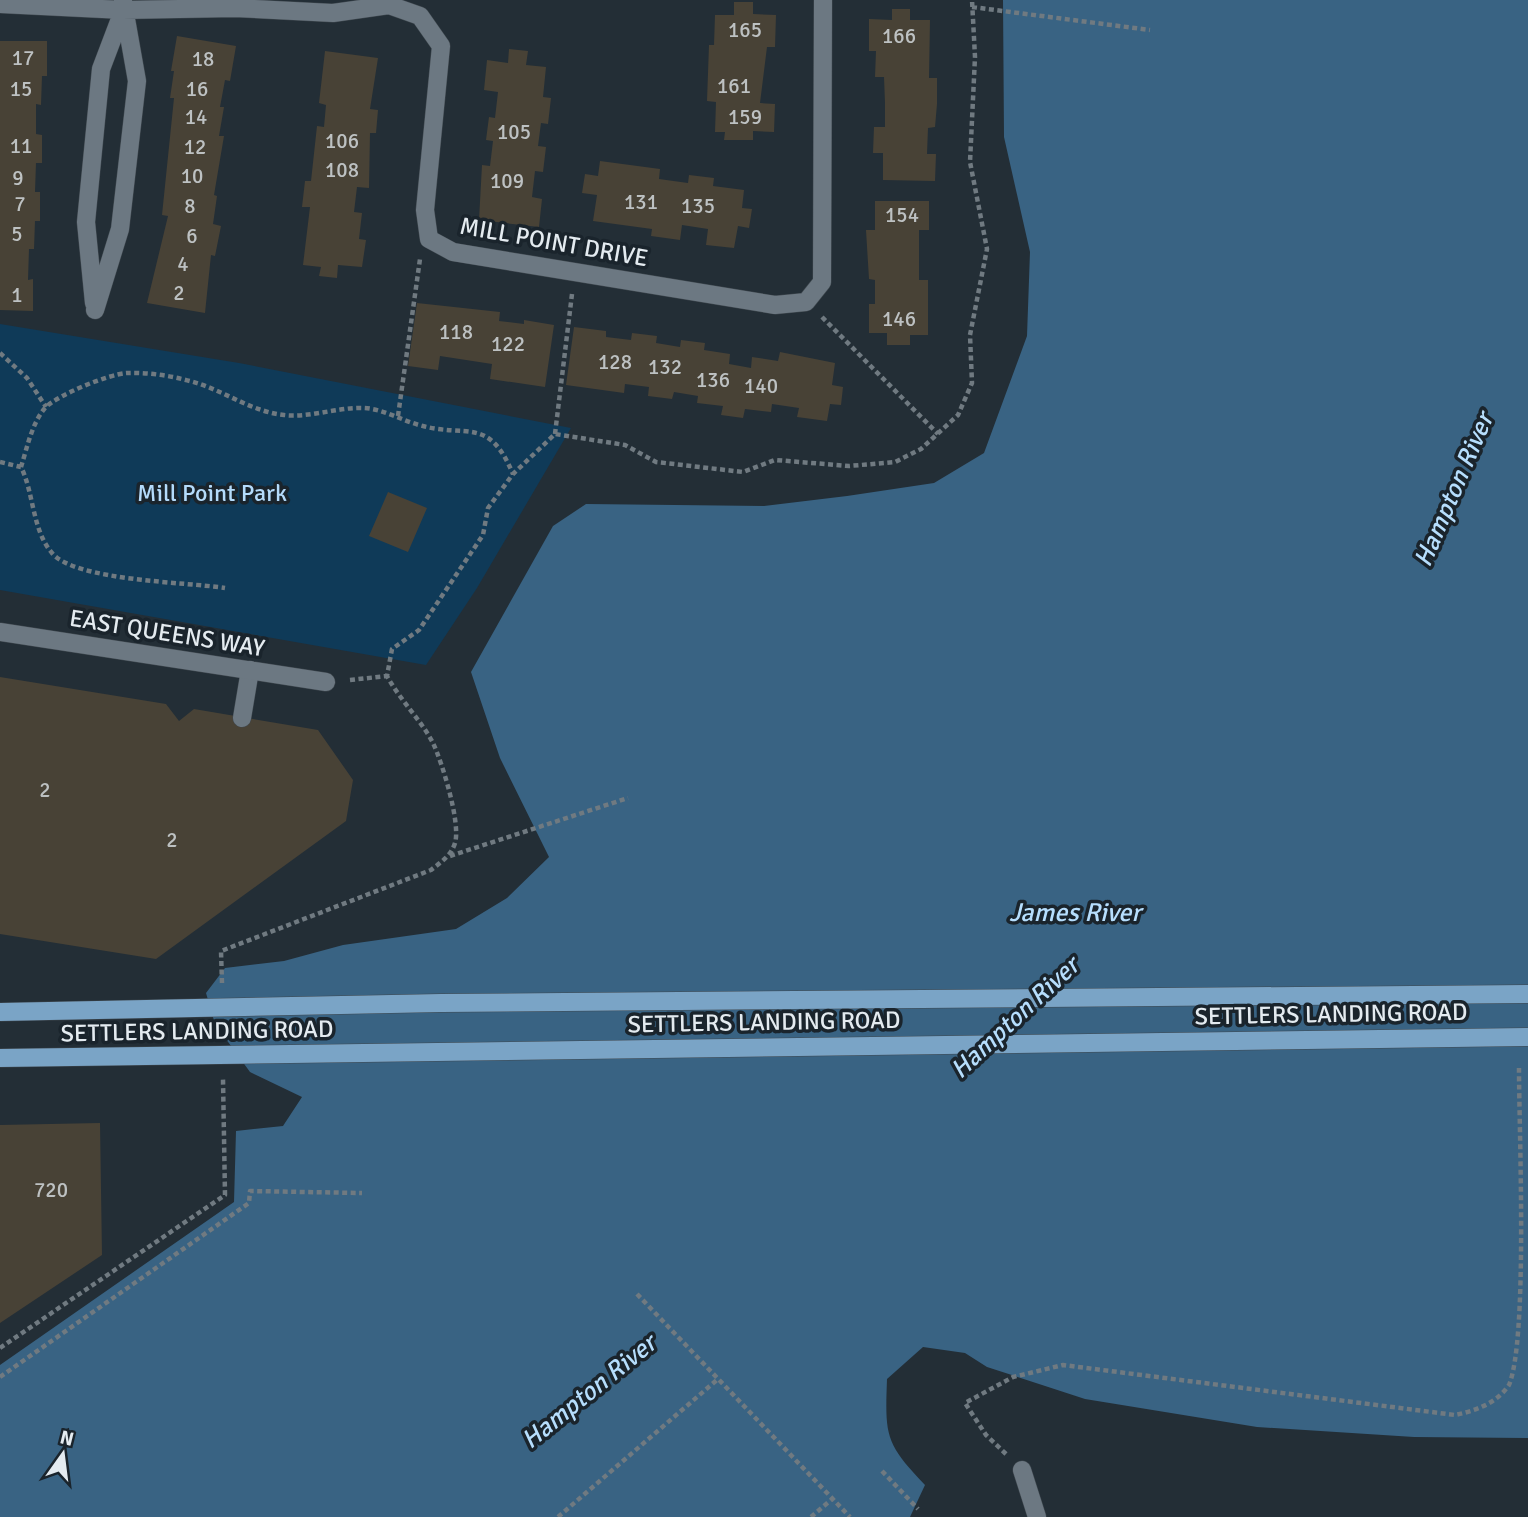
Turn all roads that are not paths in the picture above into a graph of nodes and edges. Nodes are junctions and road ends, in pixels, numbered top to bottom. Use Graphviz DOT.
graph roads {
  1 [pos="823,0"];
  2 [pos="0,4"];
  3 [pos="123,5"];
  4 [pos="0,632"];
  5 [pos="250,670"];
  6 [pos="326,682"];
  7 [pos="243,718"];
  8 [pos="1528,994"];
  9 [pos="0,1012"];
  10 [pos="1528,1037"];
  11 [pos="0,1058"];
  12 [pos="1022,1470"];
  13 [pos="1037,1517"];
  1 -- 3 [label="street, MILL POINT DRIVE"];
  2 -- 3 [label="street, MILL POINT DRIVE"];
  3 -- 3 [label="street"];
  4 -- 5 [label="street, EAST QUEENS WAY"];
  5 -- 6 [label="street, EAST QUEENS WAY"];
  5 -- 7 [label="street"];
  8 -- 9 [label="main road, SETTLERS LANDING ROAD, bridge"];
  10 -- 11 [label="main road, SETTLERS LANDING ROAD, bridge"];
  12 -- 13 [label="street"];
}
